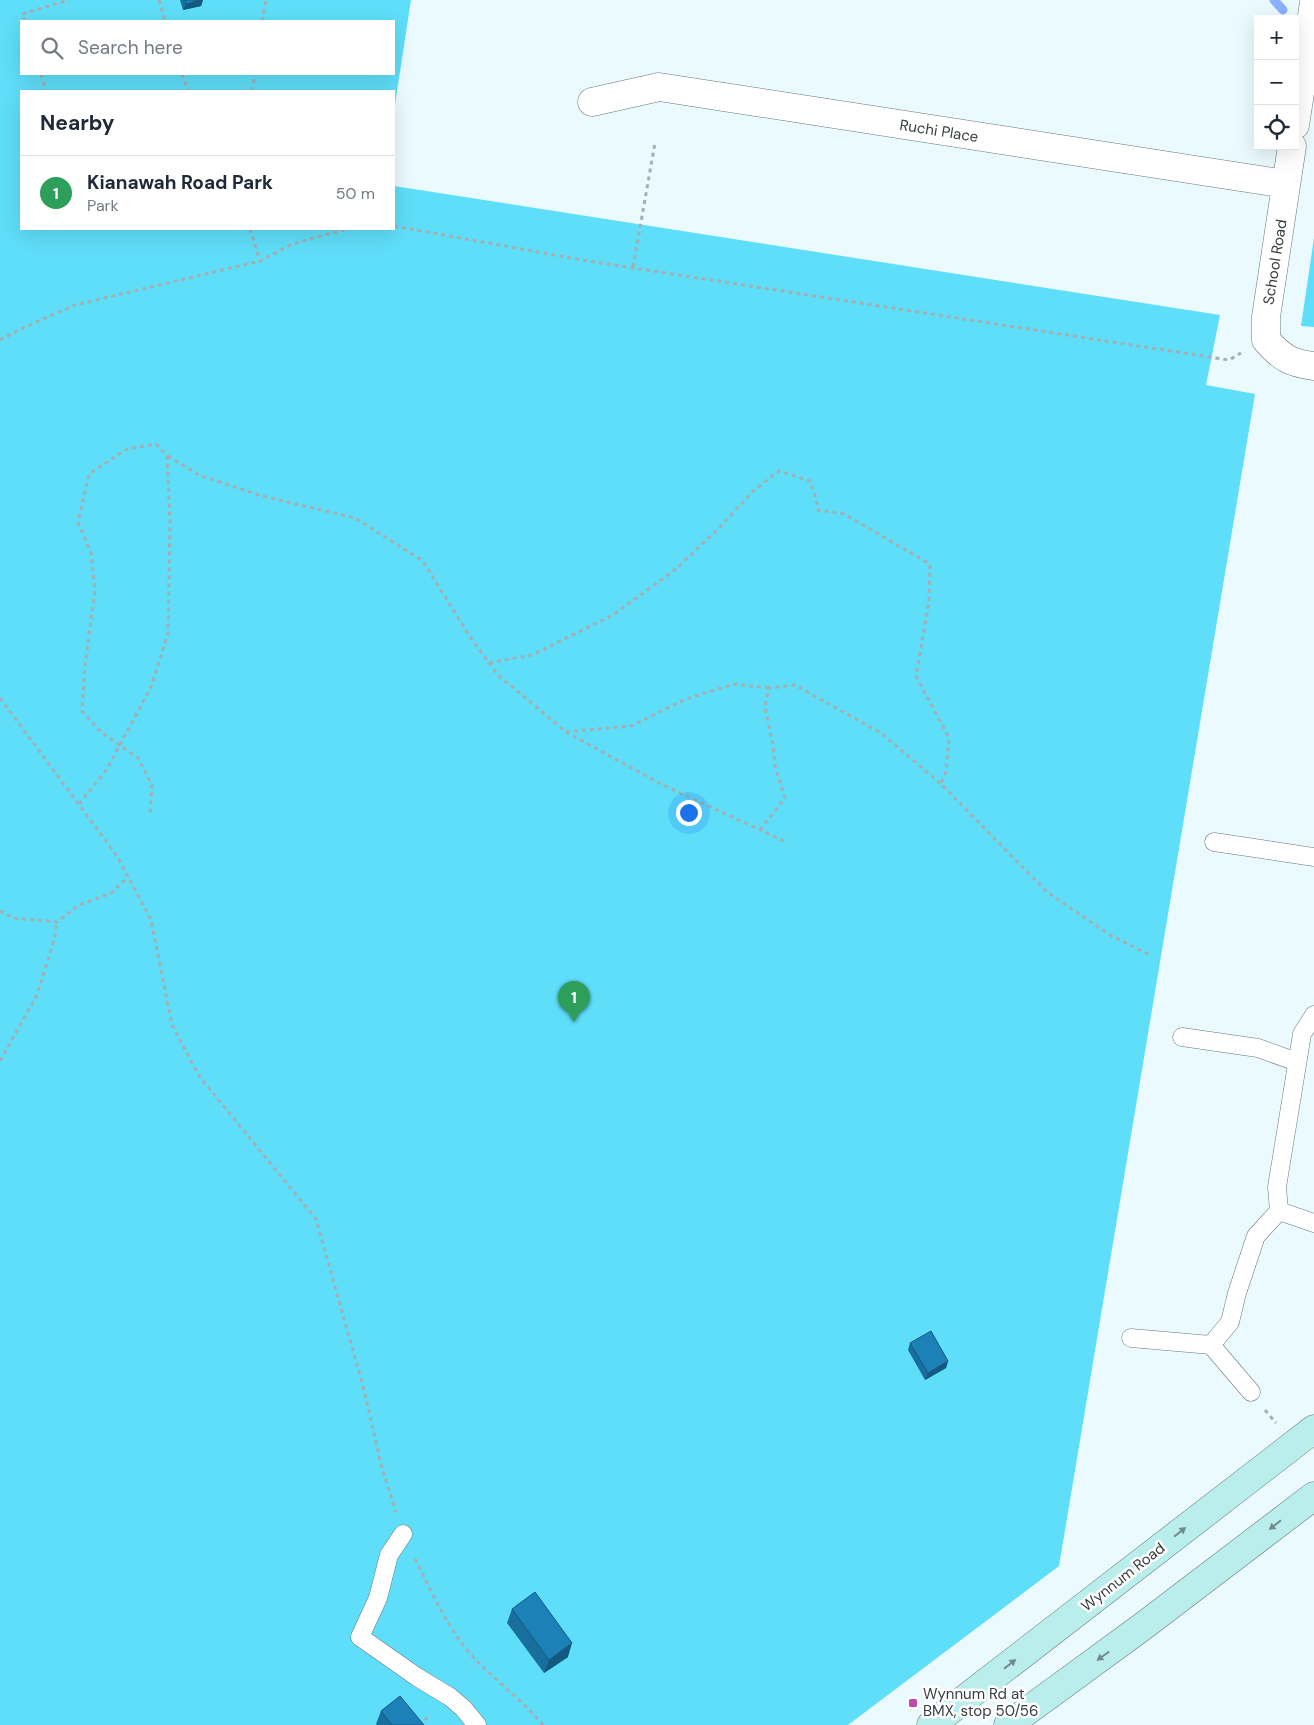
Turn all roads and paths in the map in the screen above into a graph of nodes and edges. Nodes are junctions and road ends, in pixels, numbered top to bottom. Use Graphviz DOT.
graph roads {
  1 [pos="69,0"];
  2 [pos="158,0"];
  3 [pos="266,0"];
  4 [pos="1314,3"];
  5 [pos="25,20"];
  6 [pos="166,20"];
  7 [pos="262,20"];
  8 [pos="41,75"];
  9 [pos="182,75"];
  10 [pos="254,75"];
  11 [pos="46,90"];
  12 [pos="188,90"];
  13 [pos="252,90"];
  14 [pos="592,102"];
  15 [pos="1298,105"];
  16 [pos="655,143"];
  17 [pos="1291,150"];
  18 [pos="1286,184"];
  19 [pos="395,226"];
  20 [pos="250,230"];
  21 [pos="343,230"];
  22 [pos="260,261"];
  23 [pos="633,267"];
  24 [pos="0,340"];
  25 [pos="1266,340"];
  26 [pos="1304,365"];
  27 [pos="167,456"];
  28 [pos="489,663"];
  29 [pos="769,688"];
  30 [pos="0,698"];
  31 [pos="566,732"];
  32 [pos="120,745"];
  33 [pos="941,784"];
  34 [pos="79,804"];
  35 [pos="150,814"];
  36 [pos="760,830"];
  37 [pos="784,842"];
  38 [pos="1214,842"];
  39 [pos="1314,857"];
  40 [pos="128,877"];
  41 [pos="0,912"];
  42 [pos="57,922"];
  43 [pos="1152,956"];
  44 [pos="1314,1015"];
  45 [pos="1182,1037"];
  46 [pos="0,1062"];
  47 [pos="1297,1062"];
  48 [pos="1279,1211"];
  49 [pos="1314,1223"];
  50 [pos="1131,1338"];
  51 [pos="1211,1345"];
  52 [pos="1251,1392"];
  53 [pos="1314,1429"];
  54 [pos="1314,1496"];
  55 [pos="403,1534"];
  56 [pos="431,1715"];
  57 [pos="418,1725"];
  58 [pos="477,1725"];
  59 [pos="543,1725"];
  60 [pos="931,1725"];
  61 [pos="1008,1725"];
  1 -- 5 [label="path"];
  2 -- 6 [label="path"];
  3 -- 7 [label="path"];
  4 -- 15 [label="street"];
  8 -- 11 [label="path"];
  9 -- 12 [label="path"];
  10 -- 13 [label="path"];
  14 -- 18 [label="street, Ruchi Place"];
  16 -- 23 [label="path"];
  17 -- 18 [label="street, School Road"];
  18 -- 25 [label="street, School Road"];
  19 -- 23 [label="path"];
  20 -- 22 [label="path"];
  21 -- 22 [label="path"];
  22 -- 24 [label="path"];
  23 -- 25 [label="path"];
  25 -- 26 [label="street"];
  27 -- 28 [label="path"];
  27 -- 32 [label="path"];
  27 -- 32 [label="path"];
  28 -- 31 [label="path"];
  28 -- 33 [label="path"];
  29 -- 31 [label="path"];
  29 -- 33 [label="path"];
  29 -- 36 [label="path"];
  30 -- 34 [label="path"];
  31 -- 36 [label="path"];
  32 -- 34 [label="path"];
  32 -- 35 [label="path"];
  33 -- 43 [label="path"];
  34 -- 40 [label="path"];
  36 -- 37 [label="path"];
  38 -- 39 [label="lane"];
  40 -- 42 [label="path"];
  40 -- 55 [label="path"];
  41 -- 42 [label="path"];
  42 -- 46 [label="path"];
  44 -- 47 [label="lane"];
  45 -- 47 [label="lane"];
  47 -- 48 [label="lane"];
  48 -- 49 [label="lane"];
  48 -- 51 [label="lane"];
  50 -- 51 [label="lane"];
  51 -- 52 [label="lane"];
  60 -- 53 [label="main road, Wynnum Road, one-way"];
  54 -- 61 [label="main road, one-way"];
  55 -- 58 [label="lane"];
  55 -- 59 [label="path"];
  56 -- 57 [label="path"];
}
